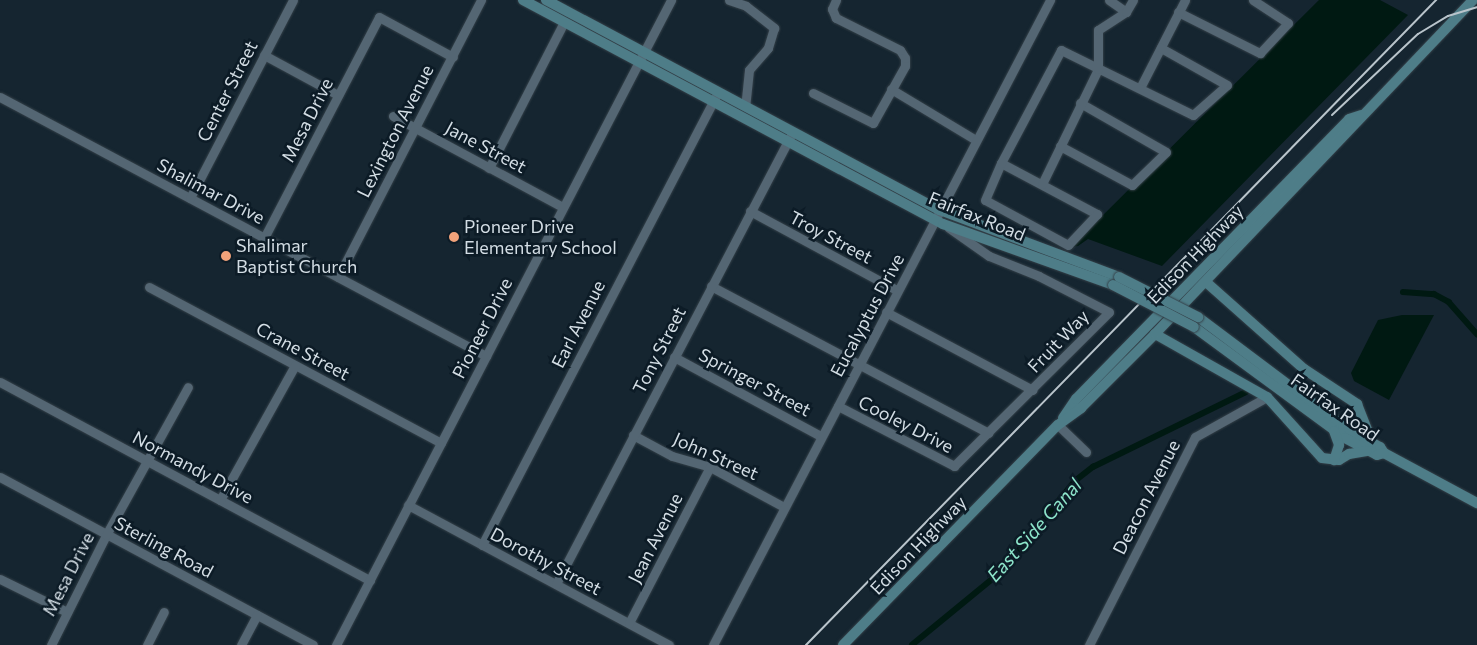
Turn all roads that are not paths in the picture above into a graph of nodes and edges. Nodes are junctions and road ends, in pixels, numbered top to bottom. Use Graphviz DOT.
graph roads {
  1 [pos="293,0"];
  2 [pos="481,0"];
  3 [pos="523,0"];
  4 [pos="546,0"];
  5 [pos="671,0"];
  6 [pos="729,0"];
  7 [pos="836,0"];
  8 [pos="1050,0"];
  9 [pos="1109,0"];
  10 [pos="1133,0"];
  11 [pos="1185,0"];
  12 [pos="1252,0"];
  13 [pos="1473,0"];
  14 [pos="1270,4"];
  15 [pos="1126,12"];
  16 [pos="1178,12"];
  17 [pos="564,22"];
  18 [pos="1161,48"];
  19 [pos="264,55"];
  20 [pos="453,57"];
  21 [pos="642,58"];
  22 [pos="1098,69"];
  23 [pos="1140,88"];
  24 [pos="891,89"];
  25 [pos="718,92"];
  26 [pos="813,93"];
  27 [pos="338,95"];
  28 [pos="0,97"];
  29 [pos="712,103"];
  30 [pos="1080,103"];
  31 [pos="744,106"];
  32 [pos="1361,115"];
  33 [pos="393,116"];
  34 [pos="416,128"];
  35 [pos="792,132"];
  36 [pos="976,140"];
  37 [pos="787,141"];
  38 [pos="1060,146"];
  39 [pos="1001,163"];
  40 [pos="490,168"];
  41 [pos="1042,184"];
  42 [pos="190,198"];
  43 [pos="563,207"];
  44 [pos="750,212"];
  45 [pos="940,217"];
  46 [pos="264,238"];
  47 [pos="338,277"];
  48 [pos="1206,282"];
  49 [pos="711,286"];
  50 [pos="149,287"];
  51 [pos="897,290"];
  52 [pos="886,312"];
  53 [pos="1196,322"];
  54 [pos="1155,334"];
  55 [pos="486,356"];
  56 [pos="674,357"];
  57 [pos="295,365"];
  58 [pos="858,365"];
  59 [pos="0,382"];
  60 [pos="188,387"];
  61 [pos="1033,390"];
  62 [pos="1267,397"];
  63 [pos="838,406"];
  64 [pos="1362,416"];
  65 [pos="1058,425"];
  66 [pos="1346,428"];
  67 [pos="1333,429"];
  68 [pos="989,433"];
  69 [pos="633,435"];
  70 [pos="822,436"];
  71 [pos="441,443"];
  72 [pos="1370,447"];
  73 [pos="1086,452"];
  74 [pos="1334,460"];
  75 [pos="148,461"];
  76 [pos="960,462"];
  77 [pos="710,468"];
  78 [pos="0,477"];
  79 [pos="220,500"];
  80 [pos="1477,504"];
  81 [pos="408,505"];
  82 [pos="784,507"];
  83 [pos="106,535"];
  84 [pos="482,545"];
  85 [pos="0,579"];
  86 [pos="370,580"];
  87 [pos="556,584"];
  88 [pos="67,612"];
  89 [pos="164,612"];
  90 [pos="257,615"];
  91 [pos="629,623"];
  92 [pos="51,645"];
  93 [pos="147,645"];
  94 [pos="241,645"];
  95 [pos="313,645"];
  96 [pos="336,645"];
  97 [pos="669,645"];
  98 [pos="713,645"];
  99 [pos="843,645"];
  100 [pos="1089,645"];
  1 -- 19 [label="street, Center Street"];
  2 -- 20 [label="street, Lexington Avenue"];
  3 -- 17 [label="main road, Fairfax Road"];
  4 -- 21 [label="main road, Fairfax Road"];
  5 -- 21 [label="street, Pioneer Drive"];
  6 -- 31 [label="street"];
  7 -- 24 [label="street"];
  8 -- 36 [label="street, Eucalyptus Drive"];
  9 -- 15 [label="street"];
  10 -- 15 [label="street"];
  11 -- 16 [label="street"];
  12 -- 14 [label="street"];
  13 -- 32 [label="main road, Edison Highway"];
  14 -- 16 [label="street"];
  15 -- 22 [label="street"];
  16 -- 18 [label="street"];
  17 -- 21 [label="main road, Fairfax Road"];
  17 -- 40 [label="street"];
  18 -- 23 [label="street"];
  18 -- 23 [label="street"];
  19 -- 27 [label="street"];
  19 -- 42 [label="street, Center Street"];
  20 -- 27 [label="street, Mesa Drive"];
  20 -- 34 [label="street, Lexington Avenue"];
  21 -- 25 [label="main road, Fairfax Road"];
  21 -- 29 [label="main road, Fairfax Road"];
  21 -- 43 [label="street, Pioneer Drive"];
  22 -- 23 [label="street"];
  22 -- 30 [label="street"];
  22 -- 39 [label="street"];
  24 -- 26 [label="street"];
  24 -- 36 [label="street"];
  25 -- 29 [label="street, Earl Avenue"];
  25 -- 31 [label="main road, Fairfax Road"];
  27 -- 46 [label="street, Mesa Drive"];
  28 -- 42 [label="street, Shalimar Drive"];
  29 -- 37 [label="main road, Fairfax Road"];
  29 -- 84 [label="street, Earl Avenue"];
  30 -- 38 [label="street"];
  30 -- 38 [label="street"];
  31 -- 35 [label="main road, Fairfax Road"];
  32 -- 48 [label="main road, Edison Highway"];
  32 -- 65 [label="main road, Edison Highway"];
  33 -- 34 [label="street, Jane Street"];
  34 -- 40 [label="street, Jane Street"];
  34 -- 47 [label="street, Lexington Avenue"];
  35 -- 37 [label="street, Tony Street"];
  35 -- 45 [label="main road, Fairfax Road"];
  36 -- 45 [label="street, Eucalyptus Drive"];
  37 -- 44 [label="street, Tony Street"];
  37 -- 45 [label="main road, Fairfax Road"];
  38 -- 41 [label="street"];
  39 -- 41 [label="street"];
  39 -- 41 [label="street"];
  40 -- 43 [label="street, Jane Street"];
  42 -- 46 [label="street, Shalimar Drive"];
  43 -- 55 [label="street, Pioneer Drive"];
  44 -- 49 [label="street, Tony Street"];
  44 -- 51 [label="street, Troy Street"];
  45 -- 51 [label="street, Eucalyptus Drive"];
  45 -- 53 [label="main road, Fairfax Road, bridge"];
  45 -- 61 [label="street, Fruit Way"];
  46 -- 47 [label="street, Shalimar Drive"];
  47 -- 55 [label="street, Shalimar Drive"];
  48 -- 54 [label="main road, Edison Highway"];
  48 -- 64 [label="main road"];
  49 -- 56 [label="street, Tony Street"];
  49 -- 58 [label="street"];
  50 -- 57 [label="street, Crane Street"];
  51 -- 52 [label="street, Eucalyptus Drive"];
  52 -- 58 [label="street, Eucalyptus Drive"];
  52 -- 61 [label="street"];
  53 -- 66 [label="main road, Fairfax Road"];
  53 -- 67 [label="main road, Fairfax Road"];
  54 -- 62 [label="main road"];
  54 -- 65 [label="main road, Edison Highway"];
  55 -- 71 [label="street, Pioneer Drive"];
  56 -- 69 [label="street, Tony Street"];
  56 -- 70 [label="street, Springer Street"];
  57 -- 71 [label="street, Crane Street"];
  57 -- 79 [label="street"];
  58 -- 63 [label="street, Eucalyptus Drive"];
  58 -- 68 [label="street"];
  59 -- 75 [label="street, Normandy Drive"];
  60 -- 75 [label="street, Mesa Drive"];
  61 -- 68 [label="street, Fruit Way"];
  62 -- 74 [label="main road"];
  62 -- 100 [label="street, Deacon Avenue"];
  63 -- 70 [label="street, Eucalyptus Drive"];
  63 -- 76 [label="street, Cooley Drive"];
  64 -- 66 [label="main road"];
  64 -- 72 [label="main road"];
  65 -- 73 [label="street"];
  65 -- 99 [label="main road, Edison Highway"];
  66 -- 72 [label="main road, Fairfax Road"];
  67 -- 72 [label="main road, Fairfax Road"];
  67 -- 74 [label="main road"];
  68 -- 76 [label="street, Fruit Way"];
  69 -- 77 [label="street, John Street"];
  69 -- 87 [label="street, Tony Street"];
  70 -- 82 [label="street, Eucalyptus Drive"];
  71 -- 81 [label="street, Pioneer Drive"];
  72 -- 74 [label="main road"];
  72 -- 80 [label="main road, Fairfax Road"];
  75 -- 79 [label="street, Normandy Drive"];
  75 -- 83 [label="street, Mesa Drive"];
  77 -- 82 [label="street, John Street"];
  77 -- 91 [label="street, Jean Avenue"];
  78 -- 83 [label="street, Sterling Road"];
  79 -- 86 [label="street, Normandy Drive"];
  81 -- 84 [label="street, Dorothy Street"];
  81 -- 86 [label="street, Pioneer Drive"];
  82 -- 98 [label="street, Eucalyptus Drive"];
  83 -- 88 [label="street, Mesa Drive"];
  83 -- 90 [label="street, Sterling Road"];
  84 -- 87 [label="street, Dorothy Street"];
  85 -- 88 [label="street"];
  86 -- 96 [label="street, Pioneer Drive"];
  87 -- 91 [label="street, Dorothy Street"];
  88 -- 92 [label="street, Mesa Drive"];
  89 -- 93 [label="street"];
  90 -- 94 [label="street"];
  90 -- 95 [label="street, Sterling Road"];
  91 -- 97 [label="street, Dorothy Street"];
}
